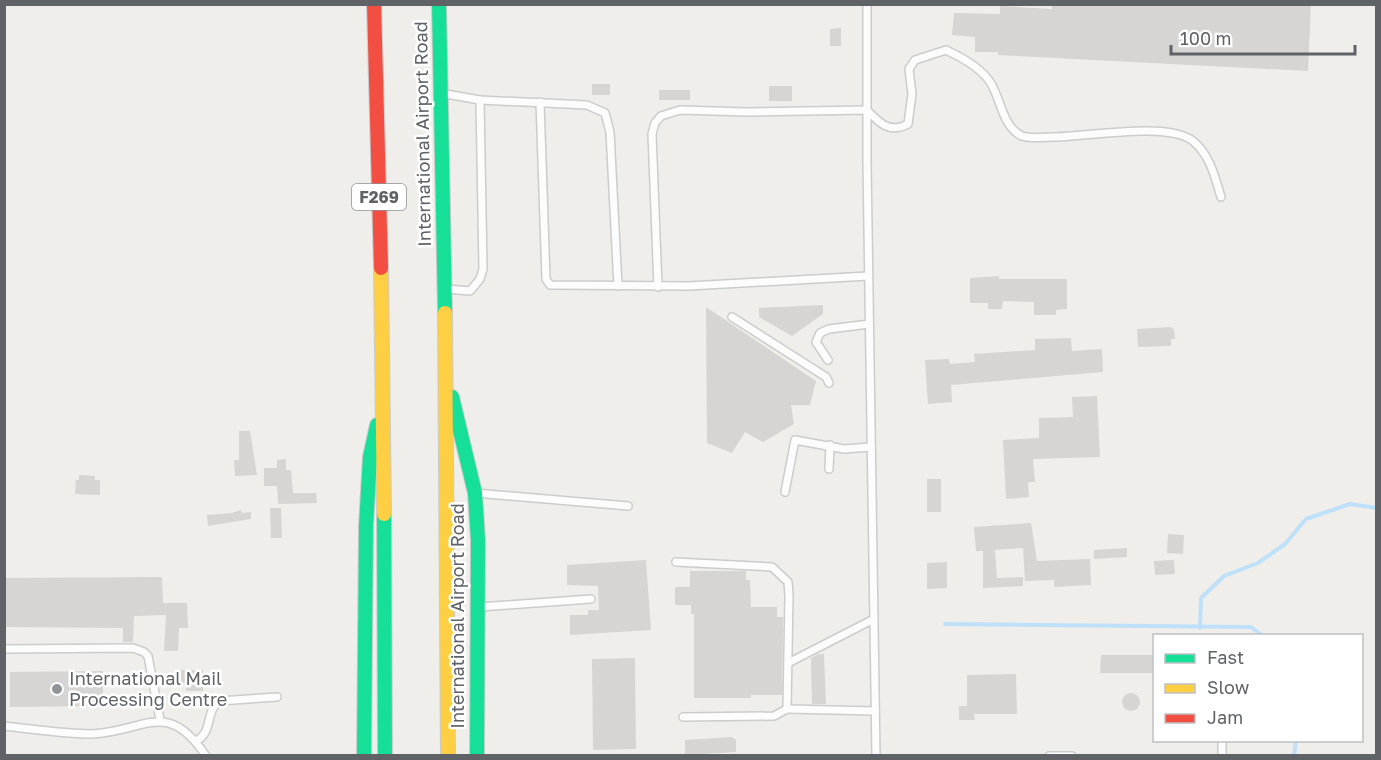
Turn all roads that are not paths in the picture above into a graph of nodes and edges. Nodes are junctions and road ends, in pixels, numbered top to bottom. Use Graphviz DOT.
graph roads {
  1 [pos="374,4"];
  2 [pos="439,4"];
  3 [pos="867,4"];
  4 [pos="440,93"];
  5 [pos="480,100"];
  6 [pos="540,102"];
  7 [pos="867,110"];
  8 [pos="1221,197"];
  9 [pos="868,276"];
  10 [pos="618,286"];
  11 [pos="658,287"];
  12 [pos="445,289"];
  13 [pos="732,316"];
  14 [pos="869,324"];
  15 [pos="828,360"];
  16 [pos="446,371"];
  17 [pos="829,383"];
  18 [pos="384,390"];
  19 [pos="830,445"];
  20 [pos="871,447"];
  21 [pos="829,469"];
  22 [pos="785,492"];
  23 [pos="476,493"];
  24 [pos="628,506"];
  25 [pos="676,562"];
  26 [pos="591,599"];
  27 [pos="477,607"];
  28 [pos="872,620"];
  29 [pos="4,649"];
  30 [pos="788,663"];
  31 [pos="277,697"];
  32 [pos="787,709"];
  33 [pos="875,711"];
  34 [pos="682,717"];
  35 [pos="160,720"];
  36 [pos="4,726"];
  37 [pos="196,741"];
  38 [pos="206,756"];
  39 [pos="364,756"];
  40 [pos="385,756"];
  41 [pos="448,756"];
  42 [pos="477,756"];
  43 [pos="876,756"];
  44 [pos="1049,756"];
  45 [pos="1072,756"];
  1 -- 18 [label="main road, F269"];
  2 -- 4 [label="main road, International Airport Road"];
  3 -- 7 [label="lane"];
  4 -- 5 [label="lane"];
  4 -- 12 [label="main road, International Airport Road"];
  5 -- 6 [label="lane"];
  5 -- 12 [label="lane"];
  6 -- 10 [label="lane"];
  6 -- 10 [label="lane"];
  7 -- 8 [label="lane"];
  7 -- 9 [label="lane"];
  7 -- 11 [label="lane"];
  9 -- 11 [label="lane"];
  9 -- 14 [label="lane"];
  10 -- 11 [label="lane"];
  12 -- 16 [label="main road, International Airport Road"];
  13 -- 17 [label="lane"];
  14 -- 15 [label="lane"];
  14 -- 20 [label="lane"];
  16 -- 23 [label="main road, International Airport Road"];
  16 -- 41 [label="main road, International Airport Road"];
  18 -- 39 [label="main road"];
  18 -- 40 [label="main road, F269"];
  19 -- 20 [label="lane"];
  19 -- 21 [label="lane"];
  19 -- 22 [label="lane"];
  20 -- 28 [label="lane"];
  23 -- 24 [label="lane"];
  23 -- 27 [label="main road, International Airport Road"];
  25 -- 30 [label="lane"];
  26 -- 27 [label="lane"];
  27 -- 42 [label="main road, International Airport Road"];
  28 -- 30 [label="lane"];
  28 -- 33 [label="lane"];
  29 -- 35 [label="lane"];
  30 -- 32 [label="lane"];
  31 -- 37 [label="lane"];
  32 -- 33 [label="lane"];
  32 -- 34 [label="lane"];
  33 -- 43 [label="lane"];
  35 -- 36 [label="lane"];
  35 -- 37 [label="lane"];
  37 -- 38 [label="lane"];
  44 -- 45 [label="lane"];
}
